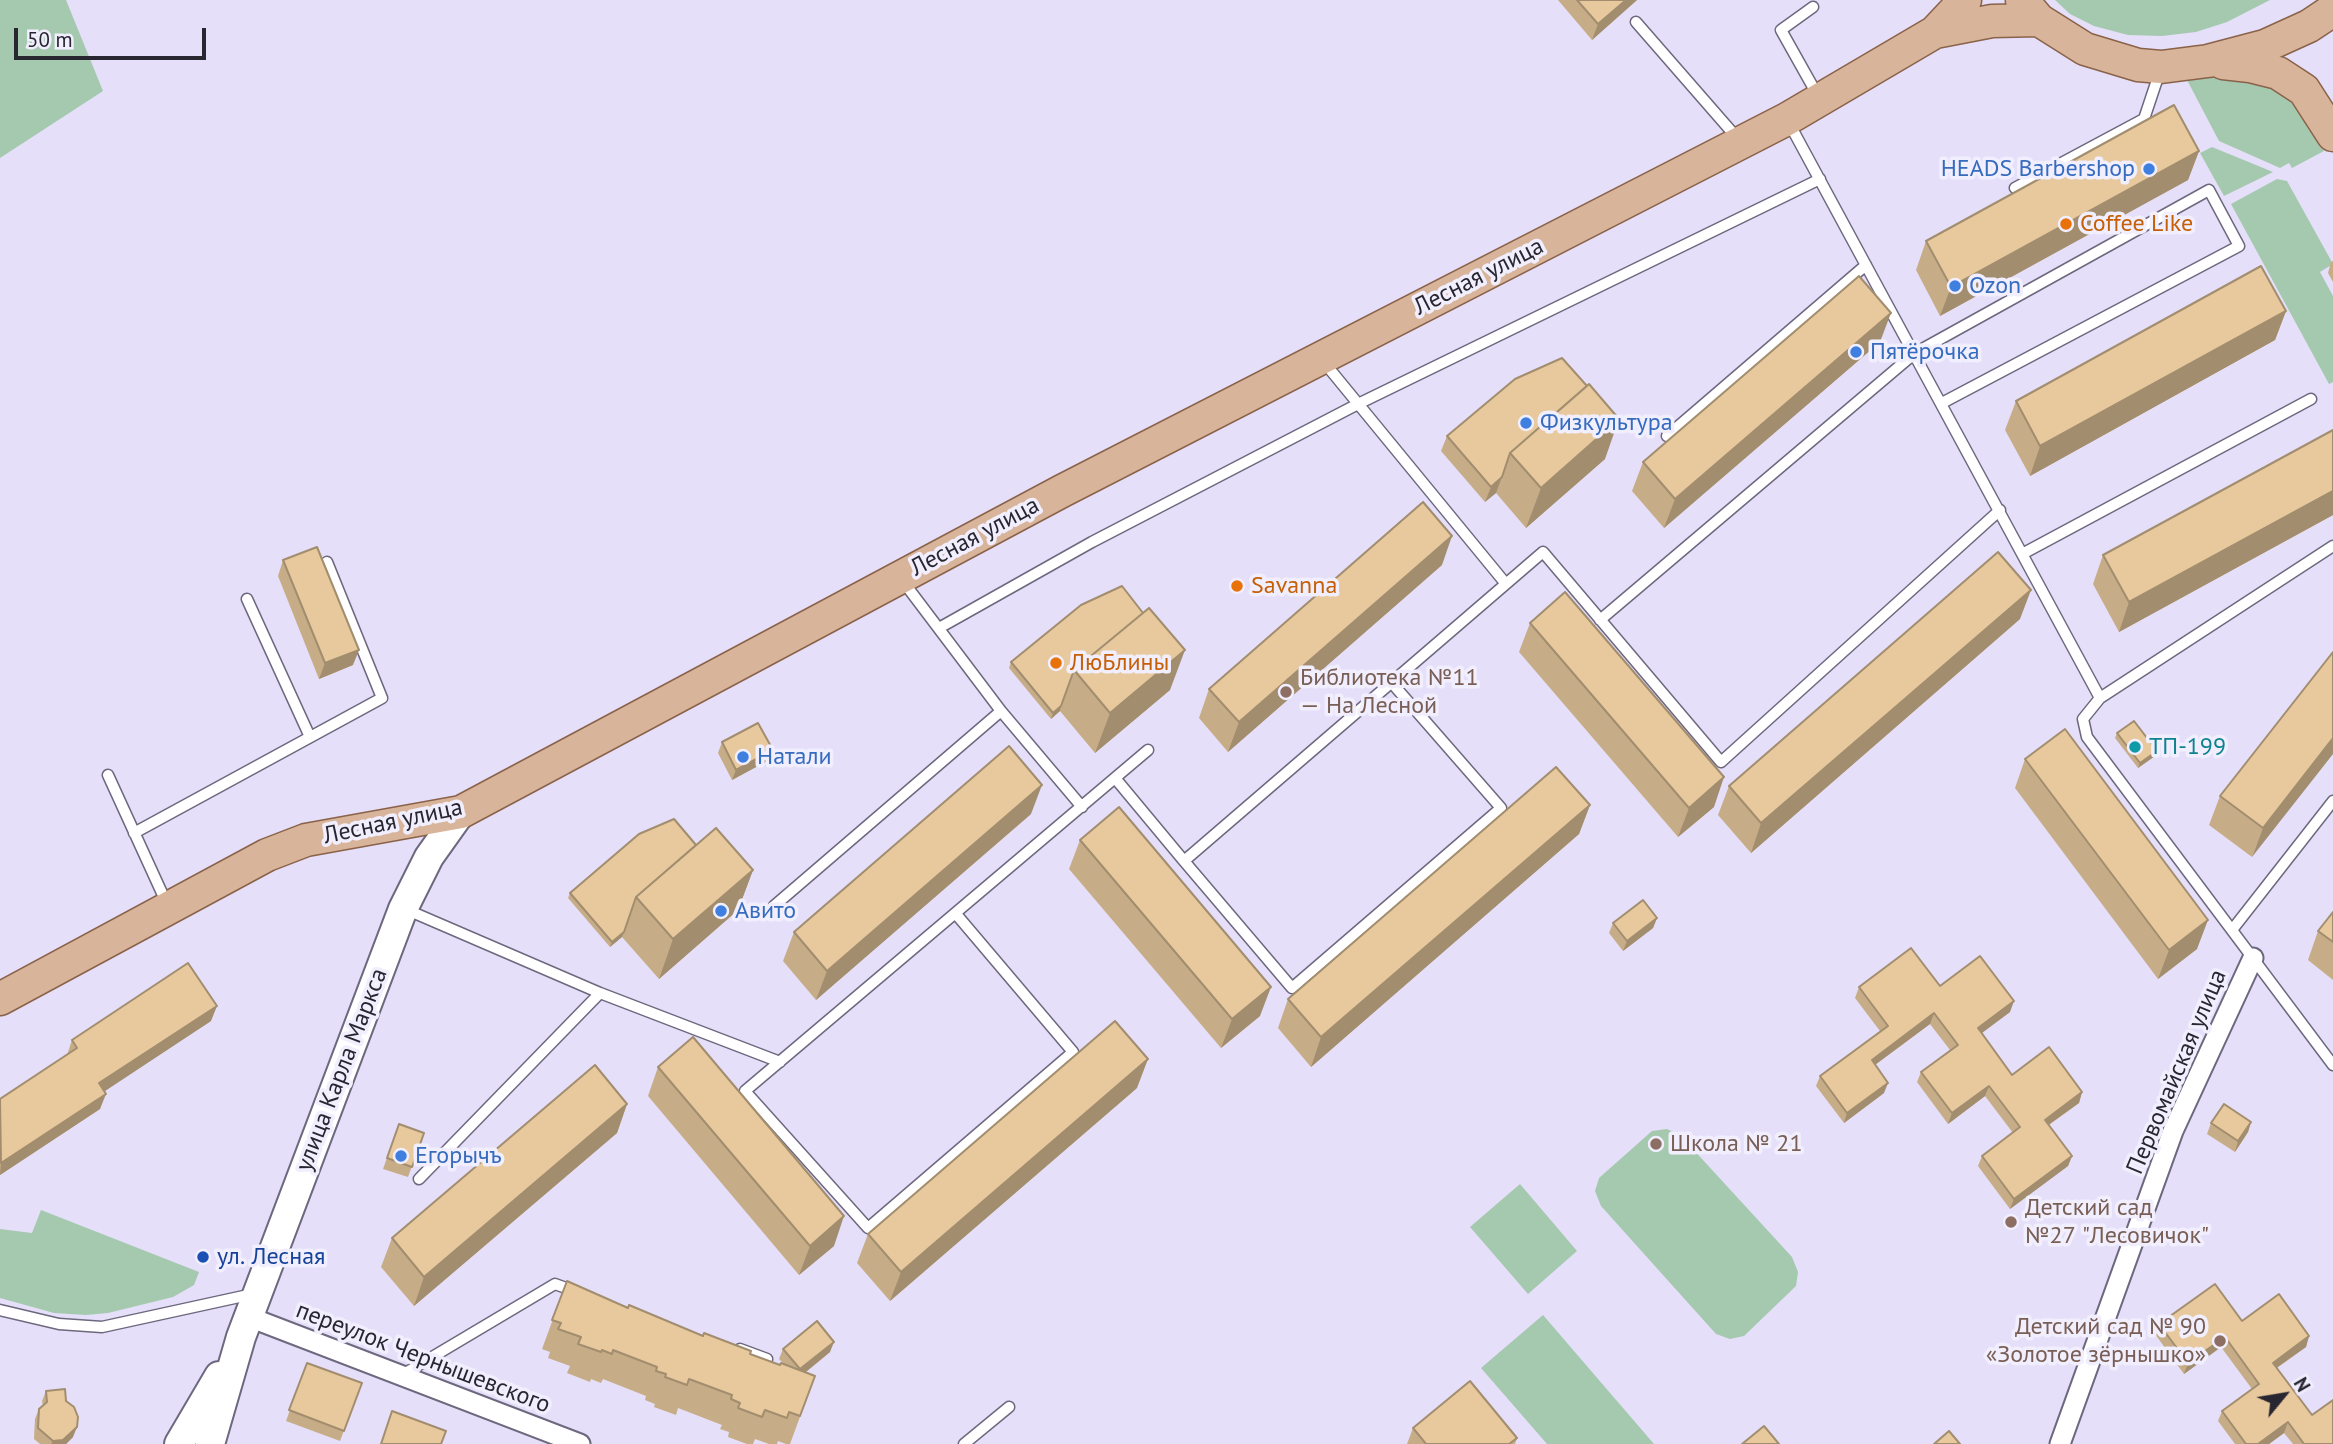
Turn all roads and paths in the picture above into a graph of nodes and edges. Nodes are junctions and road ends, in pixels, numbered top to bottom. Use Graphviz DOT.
graph roads {
  1 [pos="1965,0"];
  2 [pos="1813,7"];
  3 [pos="2030,10"];
  4 [pos="2333,10"];
  5 [pos="1636,22"];
  6 [pos="1935,32"];
  7 [pos="2208,61"];
  8 [pos="2161,67"];
  9 [pos="1820,99"];
  10 [pos="1787,119"];
  11 [pos="2333,135"];
  12 [pos="1740,142"];
  13 [pos="1820,179"];
  14 [pos="2015,188"];
  15 [pos="1866,265"];
  16 [pos="1914,353"];
  17 [pos="1321,358"];
  18 [pos="2311,399"];
  19 [pos="1942,403"];
  20 [pos="1358,404"];
  21 [pos="1667,436"];
  22 [pos="2000,510"];
  23 [pos="2333,546"];
  24 [pos="2024,553"];
  25 [pos="327,562"];
  26 [pos="899,577"];
  27 [pos="1506,584"];
  28 [pos="247,599"];
  29 [pos="1600,620"];
  30 [pos="939,628"];
  31 [pos="1391,682"];
  32 [pos="2100,698"];
  33 [pos="1001,711"];
  34 [pos="310,737"];
  35 [pos="1148,750"];
  36 [pos="108,775"];
  37 [pos="1115,778"];
  38 [pos="2333,802"];
  39 [pos="1082,807"];
  40 [pos="461,812"];
  41 [pos="134,833"];
  42 [pos="1184,861"];
  43 [pos="774,906"];
  44 [pos="169,908"];
  45 [pos="403,909"];
  46 [pos="956,914"];
  47 [pos="2232,930"];
  48 [pos="2253,957"];
  49 [pos="600,993"];
  50 [pos="0,999"];
  51 [pos="780,1062"];
  52 [pos="2333,1065"];
  53 [pos="418,1179"];
  54 [pos="593,1297"];
  55 [pos="0,1310"];
  56 [pos="249,1316"];
  57 [pos="730,1346"];
  58 [pos="767,1359"];
  59 [pos="401,1376"];
  60 [pos="1009,1407"];
  61 [pos="179,1444"];
  62 [pos="210,1444"];
  63 [pos="580,1444"];
  64 [pos="964,1444"];
  65 [pos="2060,1444"];
  1 -- 6 [label="main road, Лесная улица"];
  2 -- 9 [label="lane"];
  3 -- 6 [label="main road, Лесная улица"];
  3 -- 8 [label="main road"];
  4 -- 7 [label="main road"];
  5 -- 12 [label="lane"];
  6 -- 9 [label="main road, Лесная улица"];
  7 -- 8 [label="main road"];
  7 -- 11 [label="main road"];
  8 -- 14 [label="lane"];
  9 -- 10 [label="main road, Лесная улица"];
  10 -- 12 [label="main road, Лесная улица"];
  10 -- 13 [label="lane"];
  12 -- 17 [label="main road, Лесная улица"];
  13 -- 15 [label="lane"];
  13 -- 20 [label="lane"];
  15 -- 16 [label="lane"];
  15 -- 21 [label="lane"];
  16 -- 19 [label="lane"];
  16 -- 19 [label="lane"];
  16 -- 29 [label="lane"];
  17 -- 20 [label="lane"];
  17 -- 26 [label="main road, Лесная улица"];
  18 -- 24 [label="lane"];
  19 -- 22 [label="lane"];
  20 -- 27 [label="lane"];
  20 -- 30 [label="lane"];
  22 -- 24 [label="lane"];
  22 -- 29 [label="lane"];
  23 -- 32 [label="lane"];
  24 -- 32 [label="lane"];
  25 -- 34 [label="lane"];
  26 -- 30 [label="lane"];
  26 -- 40 [label="main road, Лесная улица"];
  27 -- 29 [label="lane"];
  27 -- 31 [label="lane"];
  28 -- 34 [label="lane"];
  30 -- 33 [label="lane"];
  31 -- 42 [label="lane"];
  31 -- 42 [label="lane"];
  32 -- 47 [label="lane"];
  33 -- 39 [label="lane"];
  33 -- 43 [label="lane"];
  34 -- 41 [label="lane"];
  35 -- 37 [label="lane"];
  36 -- 41 [label="lane"];
  37 -- 39 [label="lane"];
  37 -- 42 [label="lane"];
  38 -- 47 [label="lane"];
  39 -- 46 [label="lane"];
  40 -- 44 [label="main road, Лесная улица"];
  40 -- 45 [label="main road, улица Карла Маркса"];
  41 -- 44 [label="lane"];
  44 -- 50 [label="main road, Лесная улица"];
  45 -- 49 [label="lane"];
  45 -- 56 [label="main road, улица Карла Маркса"];
  46 -- 51 [label="lane"];
  46 -- 51 [label="lane"];
  47 -- 48 [label="lane"];
  48 -- 52 [label="lane"];
  48 -- 65 [label="street, Первомайская улица"];
  49 -- 51 [label="lane"];
  49 -- 53 [label="lane"];
  54 -- 59 [label="lane"];
  55 -- 56 [label="lane"];
  56 -- 59 [label="street, переулок Чернышевского"];
  56 -- 61 [label="main road, улица Карла Маркса"];
  56 -- 62 [label="main road, улица Карла Маркса"];
  57 -- 58 [label="lane"];
  59 -- 63 [label="street, переулок Чернышевского"];
  60 -- 64 [label="lane"];
}
